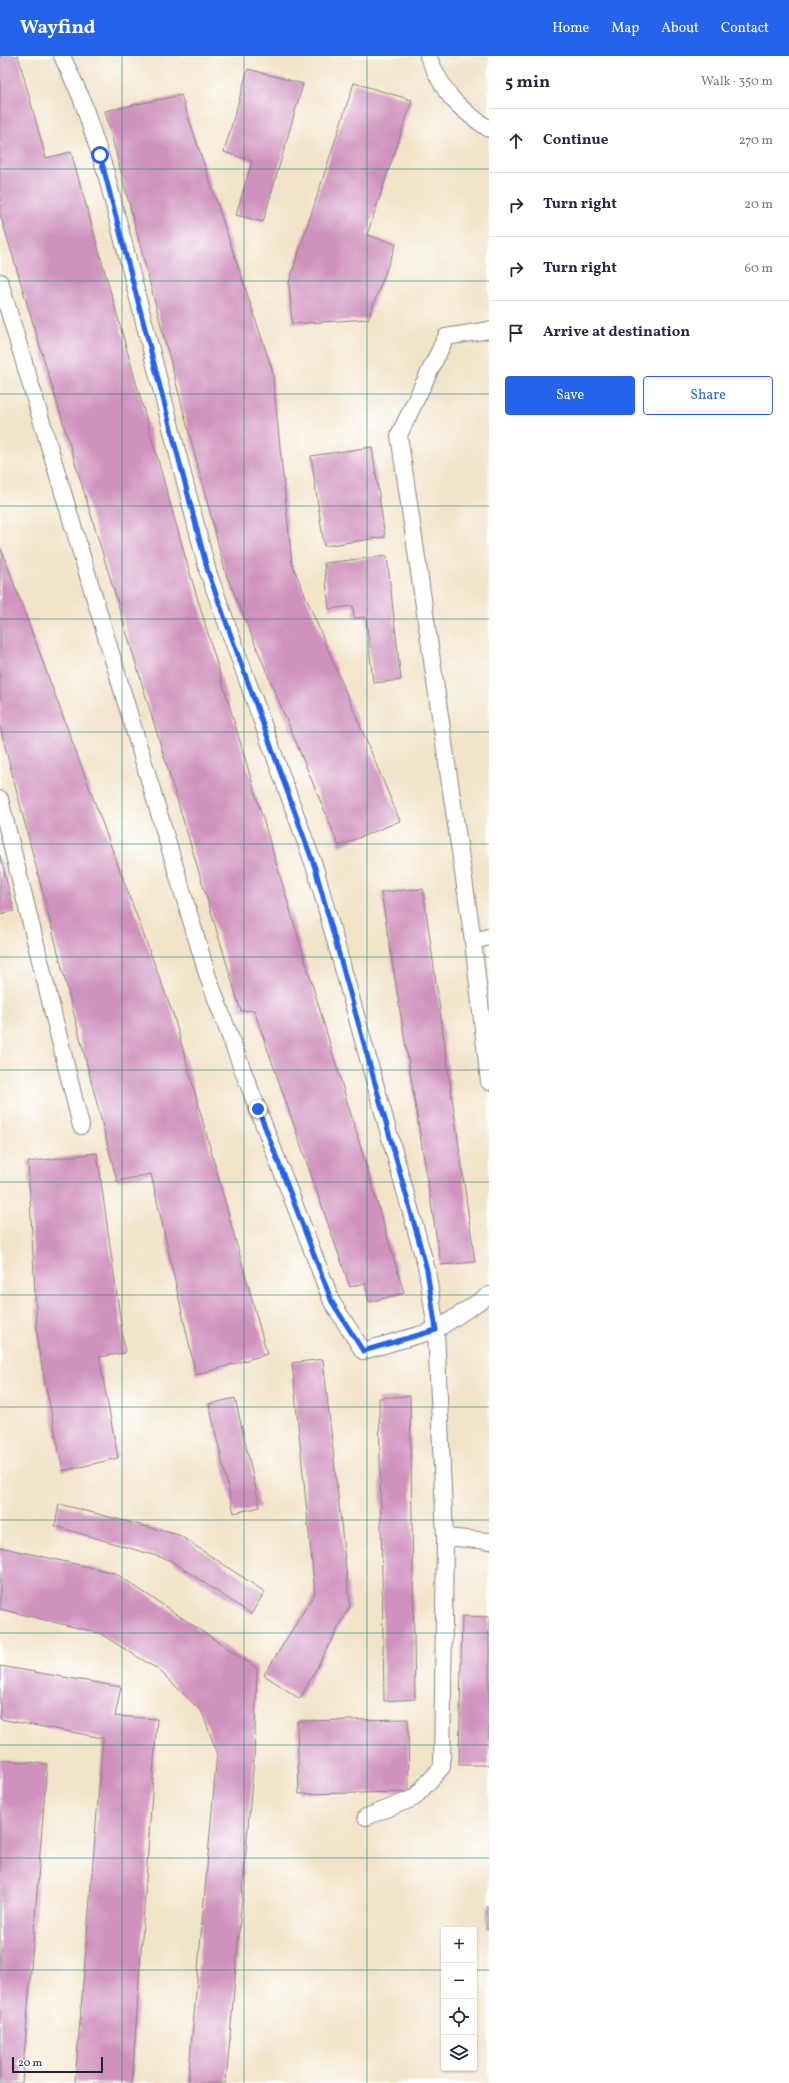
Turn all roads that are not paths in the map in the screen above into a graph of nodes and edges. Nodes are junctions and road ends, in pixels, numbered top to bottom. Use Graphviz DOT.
graph roads {
  1 [pos="62,56"];
  2 [pos="428,56"];
  3 [pos="489,129"];
  4 [pos="0,282"];
  5 [pos="489,330"];
  6 [pos="0,799"];
  7 [pos="489,938"];
  8 [pos="473,941"];
  9 [pos="489,1082"];
  10 [pos="81,1126"];
  11 [pos="489,1295"];
  12 [pos="436,1330"];
  13 [pos="446,1537"];
  14 [pos="489,1541"];
  15 [pos="366,1817"];
  1 -- 12 [label="lane"];
  2 -- 3 [label="lane"];
  4 -- 12 [label="lane"];
  5 -- 8 [label="lane"];
  6 -- 10 [label="lane"];
  7 -- 8 [label="lane"];
  8 -- 9 [label="lane"];
  11 -- 12 [label="lane"];
  12 -- 13 [label="lane"];
  13 -- 14 [label="lane"];
  13 -- 15 [label="lane"];
}
